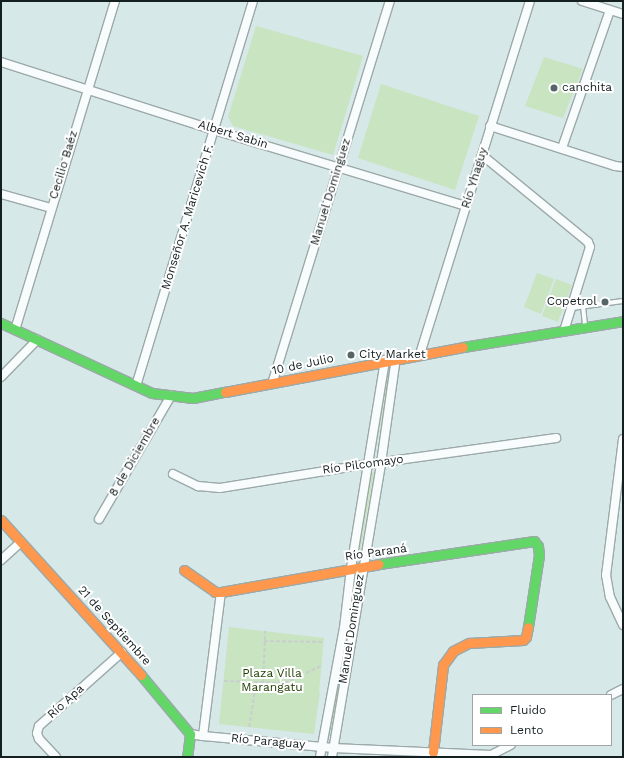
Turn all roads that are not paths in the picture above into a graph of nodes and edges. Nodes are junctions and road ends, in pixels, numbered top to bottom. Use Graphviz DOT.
graph roads {
  1 [pos="115,1"];
  2 [pos="253,1"];
  3 [pos="390,1"];
  4 [pos="530,1"];
  5 [pos="582,1"];
  6 [pos="610,10"];
  7 [pos="623,14"];
  8 [pos="1,62"];
  9 [pos="88,89"];
  10 [pos="490,126"];
  11 [pos="214,130"];
  12 [pos="562,148"];
  13 [pos="482,155"];
  14 [pos="339,167"];
  15 [pos="623,167"];
  16 [pos="1,194"];
  17 [pos="466,206"];
  18 [pos="51,208"];
  19 [pos="623,301"];
  20 [pos="583,306"];
  21 [pos="571,308"];
  22 [pos="623,321"];
  23 [pos="1,324"];
  24 [pos="586,327"];
  25 [pos="15,330"];
  26 [pos="564,331"];
  27 [pos="37,340"];
  28 [pos="420,354"];
  29 [pos="396,358"];
  30 [pos="385,360"];
  31 [pos="1,377"];
  32 [pos="272,384"];
  33 [pos="136,386"];
  34 [pos="171,396"];
  35 [pos="556,438"];
  36 [pos="623,439"];
  37 [pos="381,463"];
  38 [pos="369,464"];
  39 [pos="173,474"];
  40 [pos="99,519"];
  41 [pos="1,520"];
  42 [pos="623,525"];
  43 [pos="614,526"];
  44 [pos="21,542"];
  45 [pos="1,560"];
  46 [pos="351,568"];
  47 [pos="362,568"];
  48 [pos="184,570"];
  49 [pos="221,592"];
  50 [pos="623,625"];
  51 [pos="122,652"];
  52 [pos="623,689"];
  53 [pos="612,694"];
  54 [pos="190,734"];
  55 [pos="203,736"];
  56 [pos="509,746"];
  57 [pos="321,747"];
  58 [pos="333,748"];
  59 [pos="433,752"];
  60 [pos="491,756"];
  61 [pos="56,757"];
  62 [pos="187,757"];
  63 [pos="320,757"];
  64 [pos="332,757"];
  1 -- 9 [label="street, Cecilio Baéz"];
  2 -- 11 [label="street, Monseñor A. Maricevich F."];
  3 -- 14 [label="street, Manuel Dominguez"];
  4 -- 10 [label="street, Río Yhaguy"];
  5 -- 6 [label="street"];
  6 -- 7 [label="street"];
  6 -- 12 [label="street"];
  8 -- 9 [label="street, Albert Sabin"];
  9 -- 11 [label="street, Albert Sabin"];
  9 -- 18 [label="street, Cecilio Baéz"];
  10 -- 12 [label="street"];
  10 -- 13 [label="street, Río Yhaguy"];
  11 -- 14 [label="street, Albert Sabin"];
  11 -- 33 [label="street, Monseñor A. Maricevich F."];
  12 -- 15 [label="street"];
  13 -- 17 [label="street, Río Yhaguy"];
  13 -- 21 [label="street"];
  14 -- 17 [label="street, Albert Sabin"];
  14 -- 32 [label="street, Manuel Dominguez"];
  16 -- 18 [label="street"];
  17 -- 28 [label="street, Río Yhaguy"];
  18 -- 25 [label="street, Cecilio Baéz"];
  19 -- 20 [label="lane"];
  20 -- 21 [label="lane"];
  20 -- 24 [label="lane"];
  21 -- 26 [label="street"];
  22 -- 24 [label="street, 10 de Julio"];
  23 -- 25 [label="street, 10 de Julio"];
  24 -- 26 [label="street, 10 de Julio"];
  25 -- 27 [label="street, 10 de Julio"];
  26 -- 28 [label="street, 10 de Julio"];
  27 -- 31 [label="street"];
  27 -- 33 [label="street, 10 de Julio"];
  28 -- 29 [label="street, 10 de Julio"];
  29 -- 30 [label="street, 10 de Julio"];
  29 -- 37 [label="street, Manuel Dominguez"];
  30 -- 32 [label="street, 10 de Julio"];
  30 -- 38 [label="street, Manuel Dominguez"];
  32 -- 34 [label="street, 10 de Julio"];
  33 -- 34 [label="street, 10 de Julio"];
  34 -- 40 [label="street, 8 de Diciembre"];
  35 -- 37 [label="street, Río Pilcomayo"];
  36 -- 43 [label="street"];
  37 -- 38 [label="street, Río Pilcomayo"];
  37 -- 47 [label="street, Manuel Dominguez"];
  38 -- 39 [label="street, Río Pilcomayo"];
  38 -- 46 [label="street, Manuel Dominguez"];
  41 -- 44 [label="street, 21 de Septiembre"];
  42 -- 43 [label="street"];
  43 -- 50 [label="street"];
  44 -- 45 [label="street"];
  44 -- 51 [label="street, 21 de Septiembre"];
  46 -- 47 [label="street, Río Paraná"];
  46 -- 49 [label="street, Río Paraná"];
  46 -- 57 [label="street, Manuel Dominguez"];
  47 -- 58 [label="street, Manuel Dominguez"];
  47 -- 59 [label="street, Río Paraná"];
  48 -- 49 [label="street"];
  49 -- 55 [label="street"];
  51 -- 54 [label="street, 21 de Septiembre"];
  51 -- 61 [label="street, Río Apa"];
  52 -- 53 [label="street"];
  54 -- 55 [label="street, Río Paraguay"];
  54 -- 62 [label="street"];
  55 -- 57 [label="street, Río Paraguay"];
  56 -- 60 [label="street, Río Paraguay"];
  57 -- 58 [label="street, Río Paraguay"];
  57 -- 63 [label="street, Manuel Dominguez"];
  58 -- 59 [label="street, Río Paraguay"];
  58 -- 64 [label="street, Manuel Dominguez"];
  59 -- 60 [label="street, Río Paraguay"];
}
